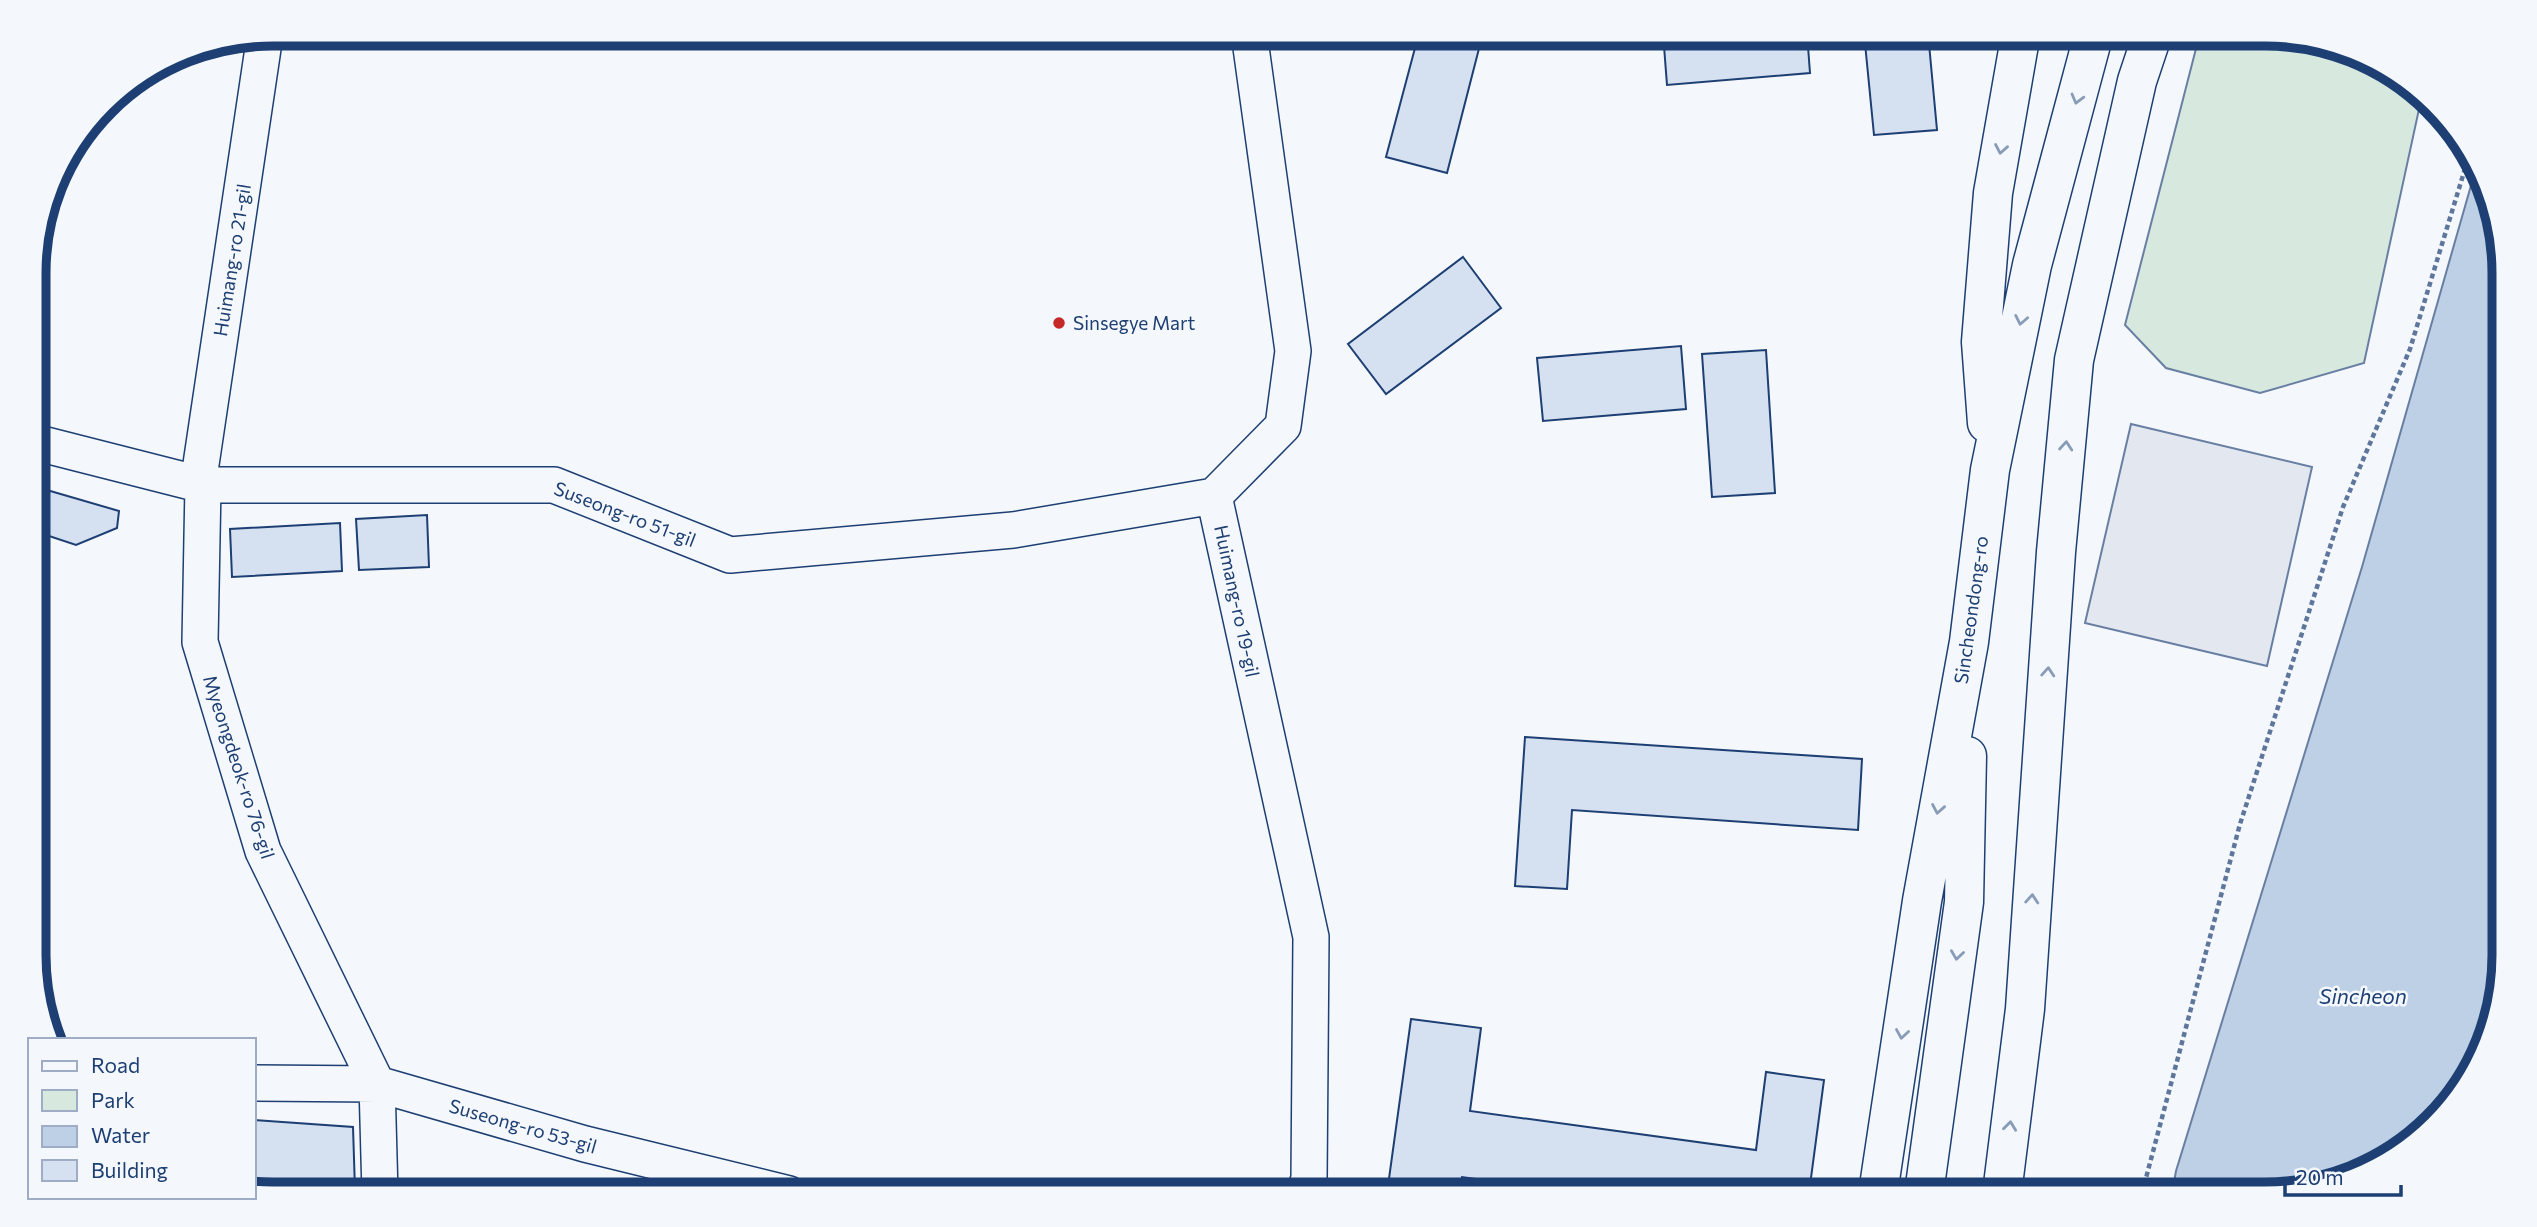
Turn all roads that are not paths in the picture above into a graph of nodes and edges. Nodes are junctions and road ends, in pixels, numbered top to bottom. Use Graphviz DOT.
graph roads {
  1 [pos="263,46"];
  2 [pos="1251,46"];
  3 [pos="2019,46"];
  4 [pos="2091,46"];
  5 [pos="2149,46"];
  6 [pos="46,445"];
  7 [pos="1990,470"];
  8 [pos="203,485"];
  9 [pos="1214,496"];
  10 [pos="1969,642"];
  11 [pos="256,1083"];
  12 [pos="377,1084"];
  13 [pos="1308,1181"];
  14 [pos="1880,1181"];
  15 [pos="1926,1181"];
  16 [pos="2003,1181"];
  17 [pos="381,1182"];
  18 [pos="739,1182"];
  1 -- 8 [label="street, Huimang-ro 21-gil"];
  2 -- 9 [label="street"];
  3 -- 7 [label="main road, one-way"];
  4 -- 7 [label="main road, Sincheondong-ro, one-way"];
  16 -- 5 [label="main road, one-way"];
  6 -- 8 [label="street, Suseong-ro 51-gil"];
  7 -- 10 [label="main road, Sincheondong-ro"];
  8 -- 9 [label="street, Suseong-ro 51-gil"];
  8 -- 12 [label="street, Myeongdeok-ro 76-gil"];
  9 -- 13 [label="street, Huimang-ro 19-gil"];
  10 -- 14 [label="main road, Sincheondong-ro, one-way"];
  10 -- 15 [label="main road, one-way"];
  11 -- 12 [label="street, Suseong-ro 53-gil"];
  12 -- 17 [label="street, Myeongdeok-ro 76-gil"];
  12 -- 18 [label="street, Suseong-ro 53-gil"];
}
